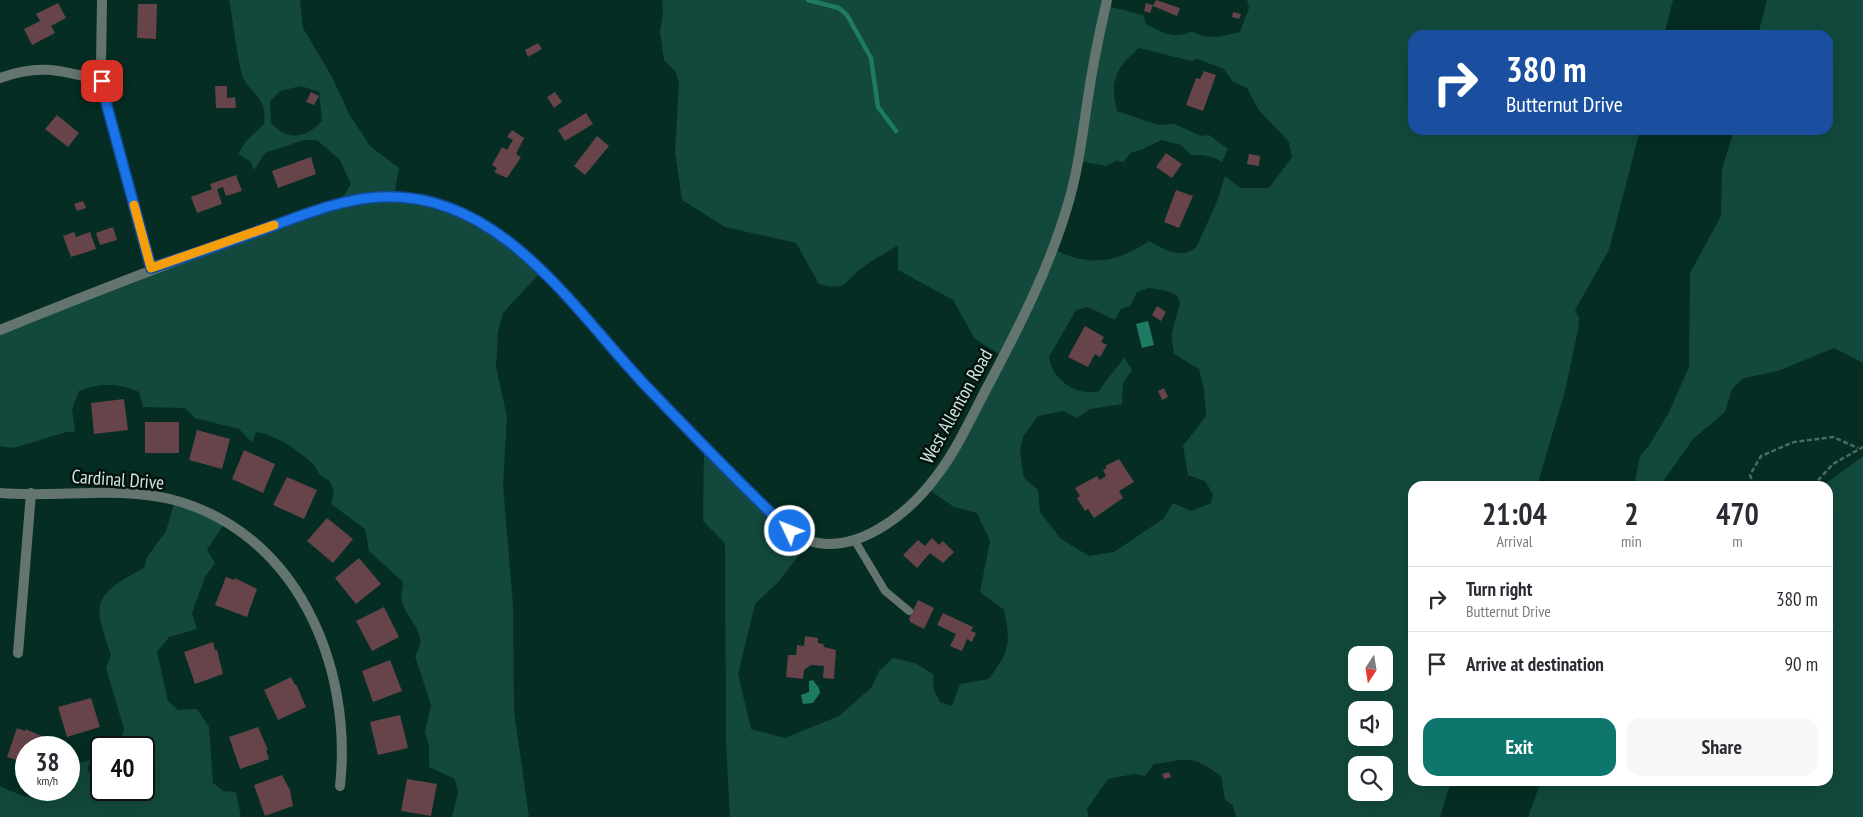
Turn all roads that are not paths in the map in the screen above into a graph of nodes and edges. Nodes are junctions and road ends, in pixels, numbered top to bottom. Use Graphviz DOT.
graph roads {
  1 [pos="102,0"];
  2 [pos="1107,0"];
  3 [pos="0,78"];
  4 [pos="102,81"];
  5 [pos="151,268"];
  6 [pos="0,330"];
  7 [pos="0,493"];
  8 [pos="31,493"];
  9 [pos="855,541"];
  10 [pos="909,611"];
  11 [pos="18,653"];
  12 [pos="340,786"];
  1 -- 4 [label="street"];
  2 -- 9 [label="street, West Allenton Road"];
  3 -- 4 [label="street"];
  4 -- 5 [label="street"];
  5 -- 6 [label="street, West Allenton Road"];
  5 -- 9 [label="street, West Allenton Road"];
  7 -- 8 [label="street, Cardinal Drive"];
  8 -- 11 [label="street"];
  8 -- 12 [label="street, Cardinal Drive"];
  9 -- 10 [label="lane"];
}
